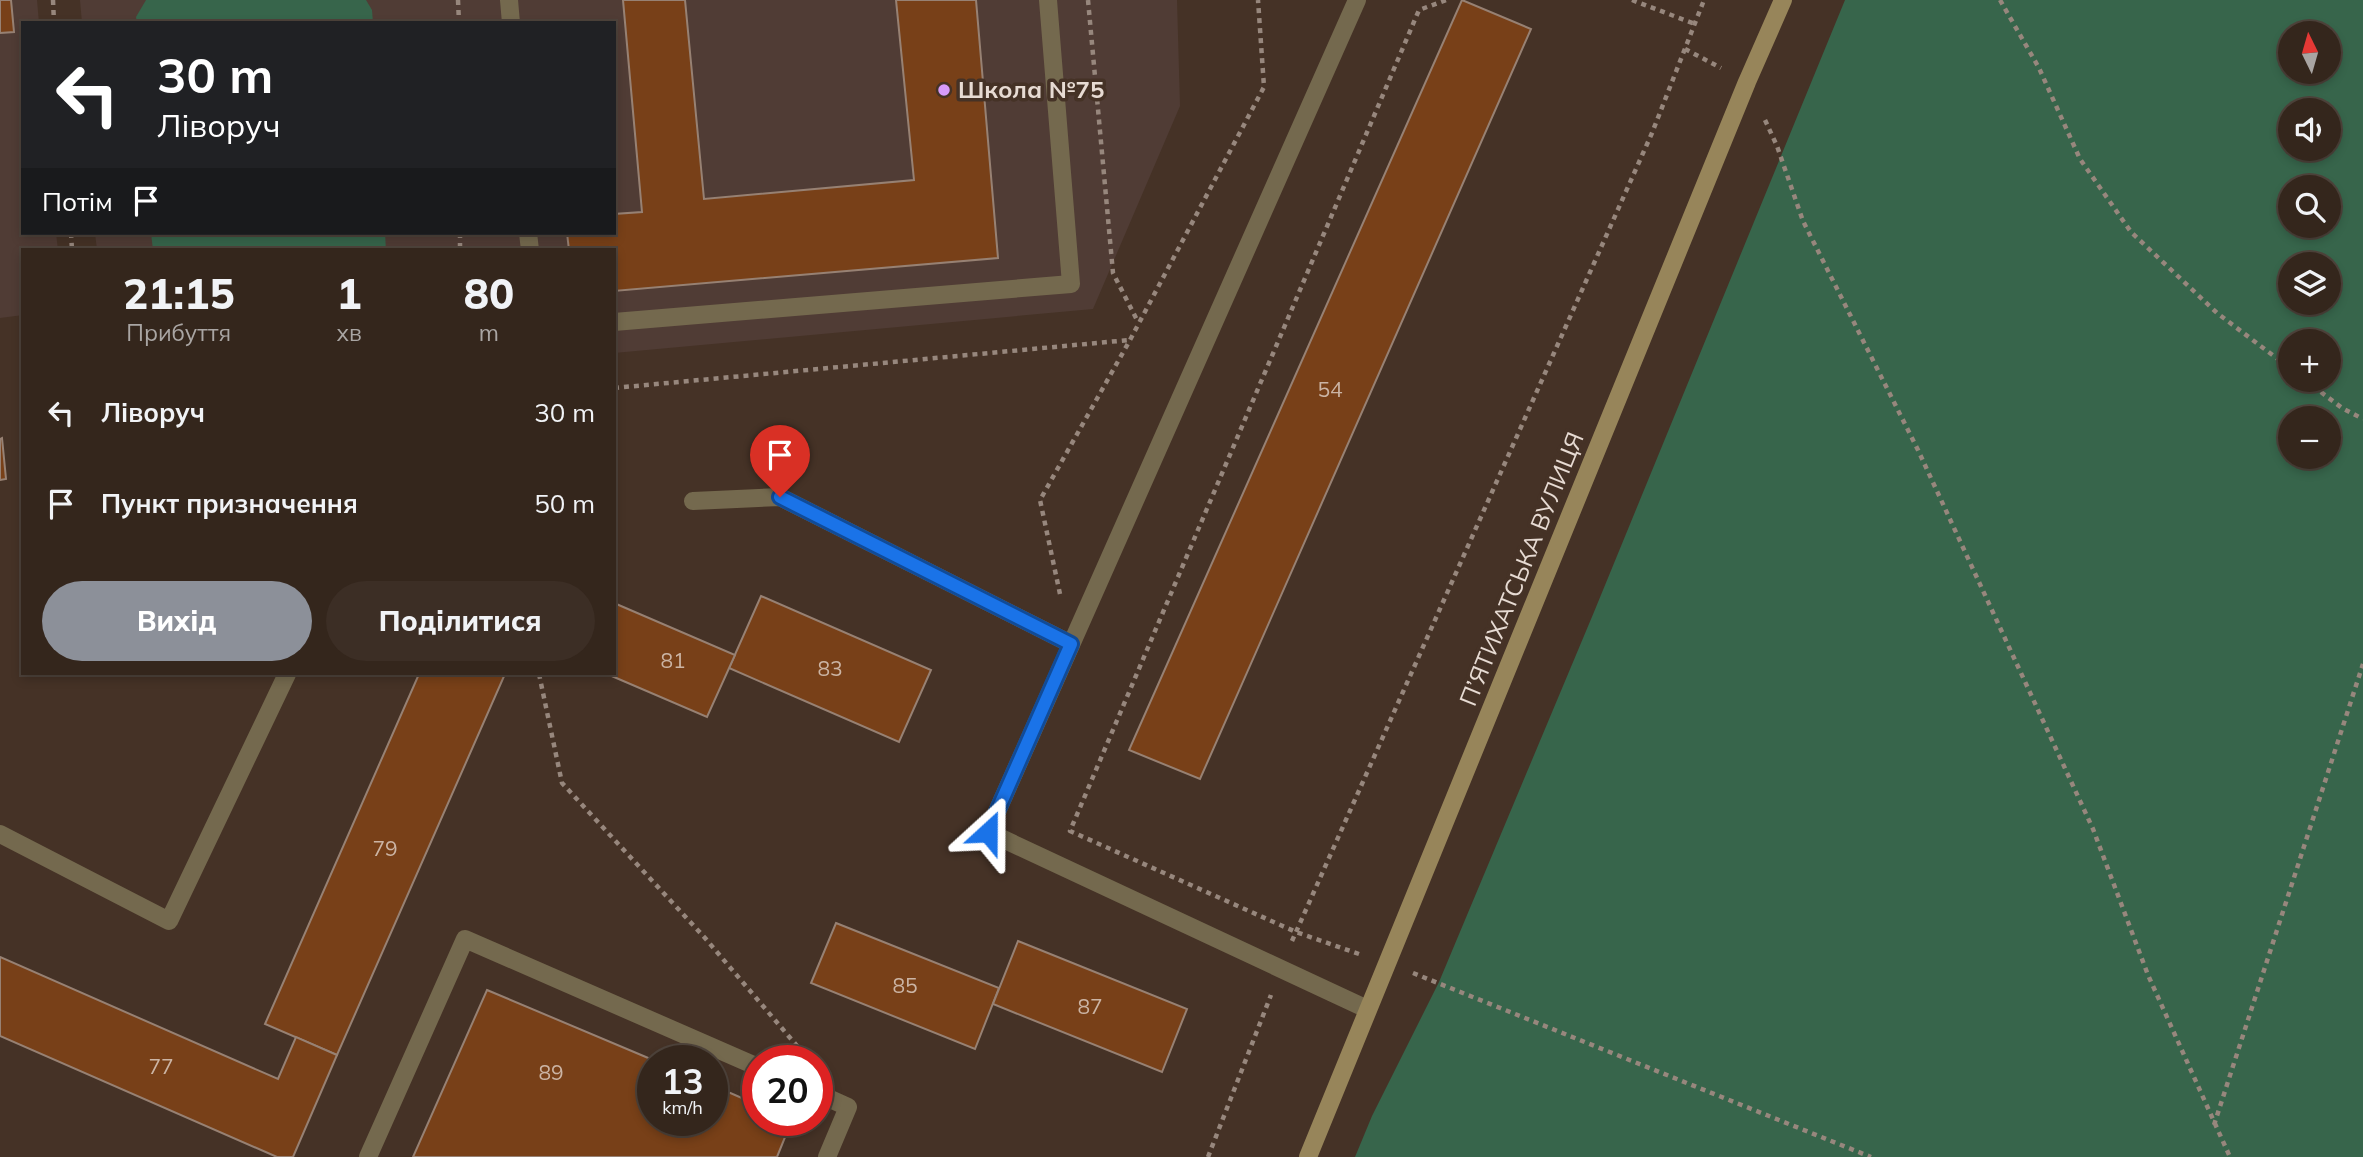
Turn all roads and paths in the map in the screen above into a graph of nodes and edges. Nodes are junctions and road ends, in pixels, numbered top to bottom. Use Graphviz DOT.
graph roads {
  1 [pos="53,0"];
  2 [pos="458,0"];
  3 [pos="509,0"];
  4 [pos="1048,0"];
  5 [pos="1088,0"];
  6 [pos="1258,0"];
  7 [pos="1357,0"];
  8 [pos="1446,0"];
  9 [pos="1632,0"];
  10 [pos="1704,0"];
  11 [pos="1783,0"];
  12 [pos="2000,0"];
  13 [pos="54,21"];
  14 [pos="459,21"];
  15 [pos="511,21"];
  16 [pos="1695,24"];
  17 [pos="1685,49"];
  18 [pos="1747,82"];
  19 [pos="616,322"];
  20 [pos="1139,323"];
  21 [pos="1130,340"];
  22 [pos="2278,359"];
  23 [pos="616,387"];
  24 [pos="2321,392"];
  25 [pos="2363,419"];
  26 [pos="693,502"];
  27 [pos="1071,644"];
  28 [pos="2363,664"];
  29 [pos="288,675"];
  30 [pos="539,675"];
  31 [pos="0,834"];
  32 [pos="1296,932"];
  33 [pos="1388,965"];
  34 [pos="1281,970"];
  35 [pos="1367,1009"];
  36 [pos="796,1045"];
  37 [pos="742,1061"];
  38 [pos="833,1100"];
  39 [pos="2214,1125"];
  40 [pos="368,1157"];
  41 [pos="827,1157"];
  42 [pos="1208,1157"];
  43 [pos="1308,1157"];
  44 [pos="1871,1157"];
  45 [pos="2230,1157"];
  1 -- 13 [label="path"];
  2 -- 14 [label="path"];
  3 -- 15 [label="lane"];
  4 -- 19 [label="lane"];
  5 -- 20 [label="path"];
  6 -- 20 [label="path"];
  7 -- 27 [label="lane"];
  8 -- 32 [label="path"];
  9 -- 16 [label="path"];
  10 -- 16 [label="path"];
  11 -- 18 [label="street, П’ЯТИХАТСЬКА ВУЛИЦЯ"];
  12 -- 22 [label="path"];
  16 -- 17 [label="path"];
  17 -- 18 [label="path"];
  17 -- 32 [label="path"];
  18 -- 33 [label="street, П’ЯТИХАТСЬКА ВУЛИЦЯ"];
  18 -- 39 [label="path"];
  20 -- 21 [label="path"];
  21 -- 23 [label="path"];
  21 -- 27 [label="path"];
  24 -- 25 [label="path"];
  26 -- 27 [label="lane"];
  27 -- 34 [label="lane"];
  28 -- 39 [label="path"];
  29 -- 31 [label="lane"];
  30 -- 36 [label="path"];
  32 -- 33 [label="path"];
  32 -- 34 [label="path"];
  33 -- 35 [label="street, П’ЯТИХАТСЬКА ВУЛИЦЯ"];
  33 -- 44 [label="path"];
  34 -- 35 [label="lane"];
  34 -- 42 [label="path"];
  35 -- 43 [label="street, П’ЯТИХАТСЬКА ВУЛИЦЯ"];
  37 -- 40 [label="lane"];
  38 -- 41 [label="lane"];
  39 -- 45 [label="path"];
}
